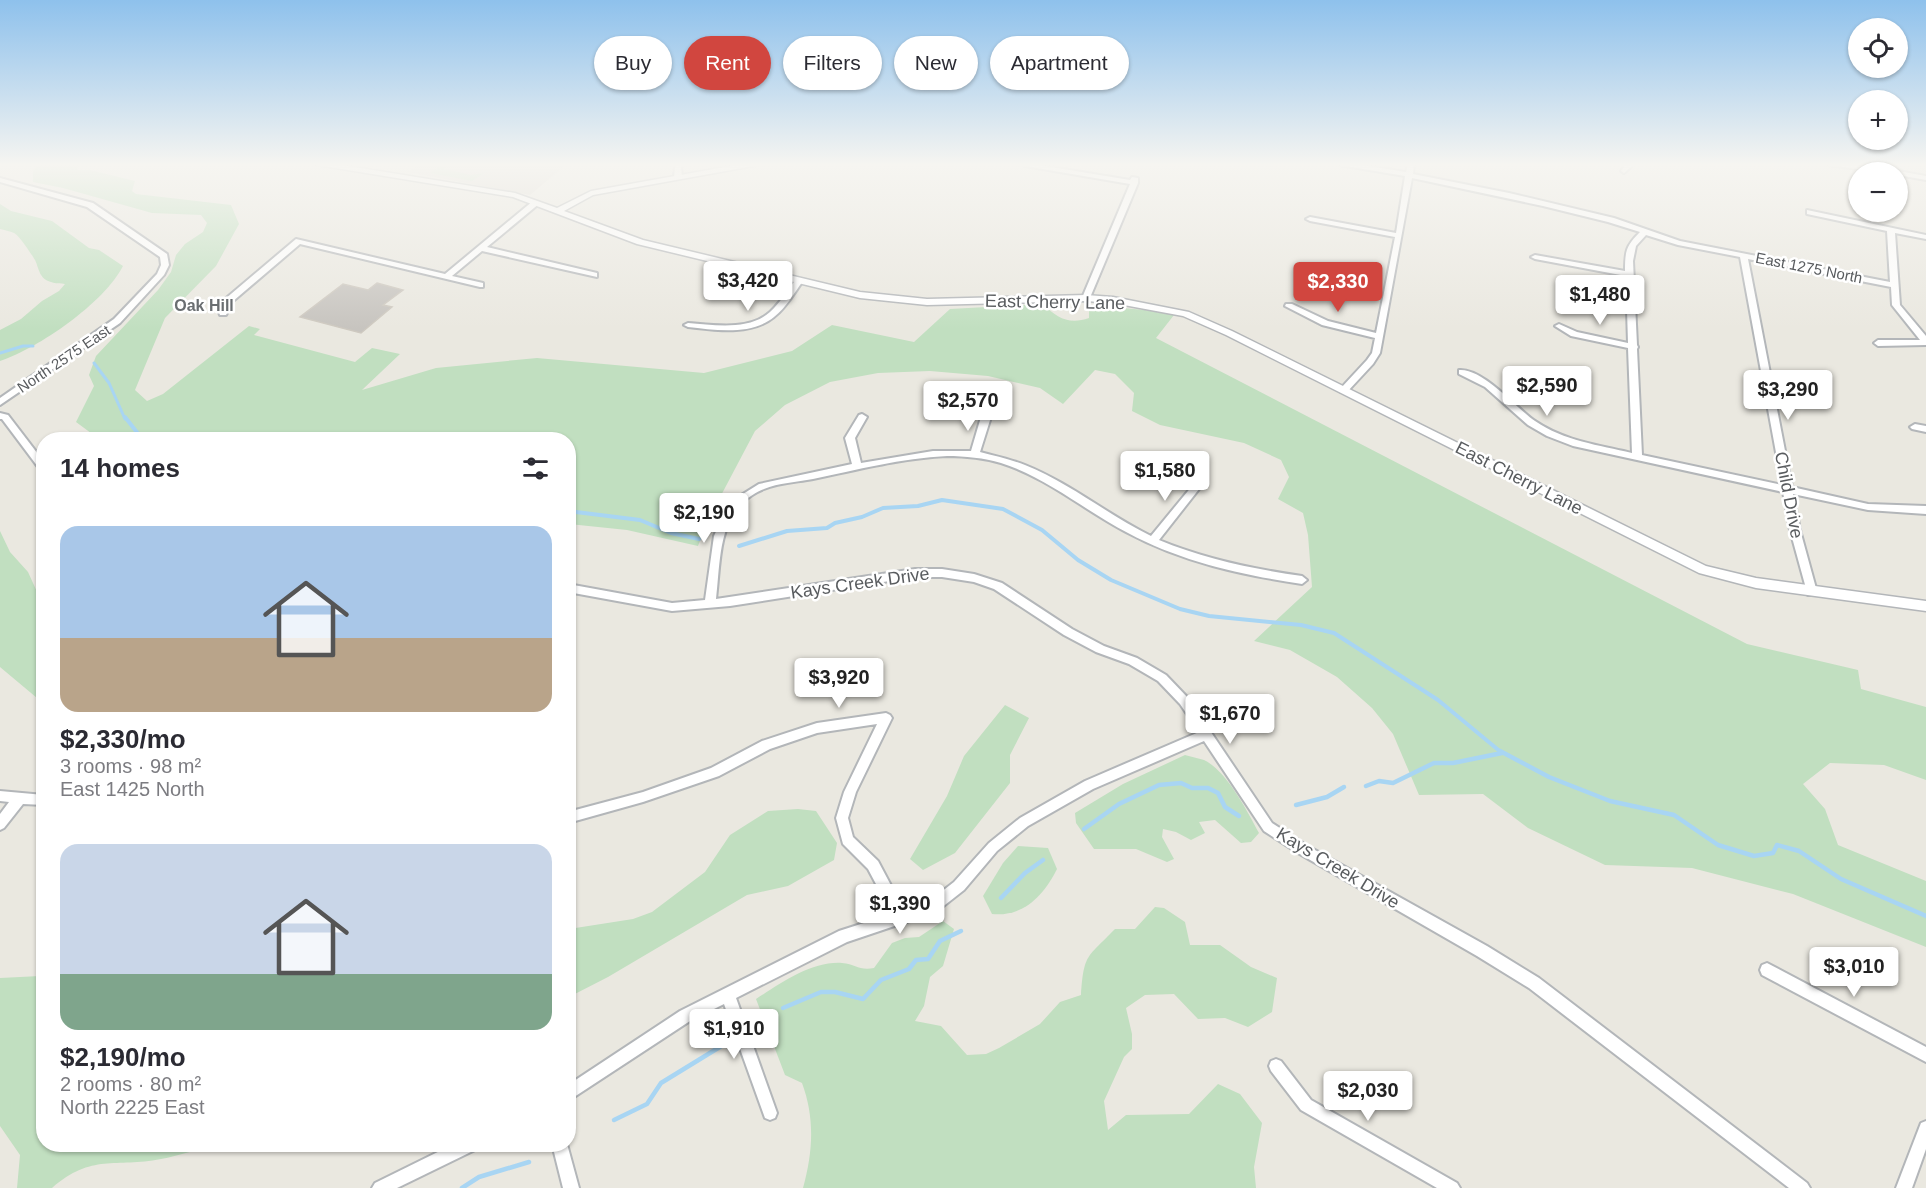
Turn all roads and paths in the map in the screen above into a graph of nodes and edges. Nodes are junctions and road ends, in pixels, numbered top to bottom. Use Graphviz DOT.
graph roads {
  1 [pos="110,218"];
  2 [pos="517,218"];
  3 [pos="577,218"];
  4 [pos="1119,218"];
  5 [pos="1402,218"];
  6 [pos="1603,218"];
  7 [pos="1839,218"];
  8 [pos="1310,219"];
  9 [pos="1891,230"];
  10 [pos="1644,233"];
  11 [pos="1399,236"];
  12 [pos="1926,237"];
  13 [pos="480,248"];
  14 [pos="1743,255"];
  15 [pos="1535,257"];
  16 [pos="1629,274"];
  17 [pos="594,275"];
  18 [pos="446,277"];
  19 [pos="799,281"];
  20 [pos="480,285"];
  21 [pos="1894,285"];
  22 [pos="1086,298"];
  23 [pos="1289,306"];
  24 [pos="223,313"];
  25 [pos="688,325"];
  26 [pos="1559,326"];
  27 [pos="1380,337"];
  28 [pos="1926,341"];
  29 [pos="1878,343"];
  30 [pos="1634,347"];
  31 [pos="1462,372"];
  32 [pos="1344,390"];
  33 [pos="0,402"];
  34 [pos="0,416"];
  35 [pos="862,417"];
  36 [pos="986,417"];
  37 [pos="1915,427"];
  38 [pos="1926,429"];
  39 [pos="975,454"];
  40 [pos="1637,457"];
  41 [pos="36,458"];
  42 [pos="856,466"];
  43 [pos="1200,482"];
  44 [pos="1788,490"];
  45 [pos="1926,510"];
  46 [pos="1153,540"];
  47 [pos="1302,580"];
  48 [pos="576,589"];
  49 [pos="1812,592"];
  50 [pos="710,604"];
  51 [pos="1926,606"];
  52 [pos="1205,735"];
  53 [pos="0,796"];
  54 [pos="20,798"];
  55 [pos="36,799"];
  56 [pos="576,816"];
  57 [pos="0,824"];
  58 [pos="901,918"];
  59 [pos="1767,970"];
  60 [pos="728,995"];
  61 [pos="1926,1054"];
  62 [pos="1276,1066"];
  63 [pos="576,1089"];
  64 [pos="770,1113"];
  65 [pos="1926,1128"];
  66 [pos="455,1152"];
  67 [pos="561,1152"];
  68 [pos="380,1188"];
  69 [pos="571,1188"];
  70 [pos="1452,1188"];
  71 [pos="1803,1188"];
  72 [pos="1904,1188"];
  1 -- 33 [label="street, North 2575 East"];
  2 -- 13 [label="street"];
  3 -- 19 [label="street, East Cherry Lane"];
  4 -- 22 [label="street"];
  5 -- 11 [label="street"];
  6 -- 10 [label="street, East 1275 North"];
  7 -- 9 [label="street"];
  8 -- 11 [label="street"];
  9 -- 12 [label="street"];
  9 -- 21 [label="street"];
  10 -- 14 [label="street, East 1275 North"];
  10 -- 16 [label="street"];
  11 -- 27 [label="street"];
  13 -- 17 [label="street"];
  13 -- 18 [label="street"];
  14 -- 21 [label="street, East 1275 North"];
  14 -- 44 [label="street, Child Drive"];
  15 -- 16 [label="street"];
  16 -- 30 [label="street"];
  18 -- 20 [label="street"];
  18 -- 24 [label="street"];
  19 -- 22 [label="street, East Cherry Lane"];
  19 -- 25 [label="street"];
  21 -- 28 [label="street"];
  22 -- 32 [label="street, East Cherry Lane"];
  23 -- 27 [label="street"];
  26 -- 30 [label="street"];
  27 -- 32 [label="street"];
  28 -- 29 [label="street"];
  30 -- 40 [label="street"];
  31 -- 40 [label="street"];
  32 -- 49 [label="street, East Cherry Lane"];
  34 -- 41 [label="street"];
  35 -- 42 [label="street"];
  36 -- 39 [label="street"];
  37 -- 38 [label="street"];
  39 -- 42 [label="street"];
  39 -- 46 [label="street"];
  40 -- 44 [label="street"];
  42 -- 50 [label="street"];
  43 -- 46 [label="street"];
  44 -- 45 [label="street"];
  44 -- 49 [label="street, Child Drive"];
  46 -- 47 [label="street"];
  48 -- 50 [label="street, Kays Creek Drive"];
  49 -- 51 [label="street, East Cherry Lane"];
  50 -- 52 [label="street, Kays Creek Drive"];
  52 -- 58 [label="street"];
  52 -- 71 [label="street, Kays Creek Drive"];
  53 -- 54 [label="street"];
  54 -- 55 [label="street"];
  54 -- 57 [label="street"];
  56 -- 58 [label="street"];
  58 -- 60 [label="street"];
  59 -- 61 [label="street"];
  60 -- 63 [label="street"];
  60 -- 64 [label="street"];
  62 -- 70 [label="street"];
  65 -- 72 [label="street"];
  66 -- 68 [label="street"];
  67 -- 69 [label="street"];
}
